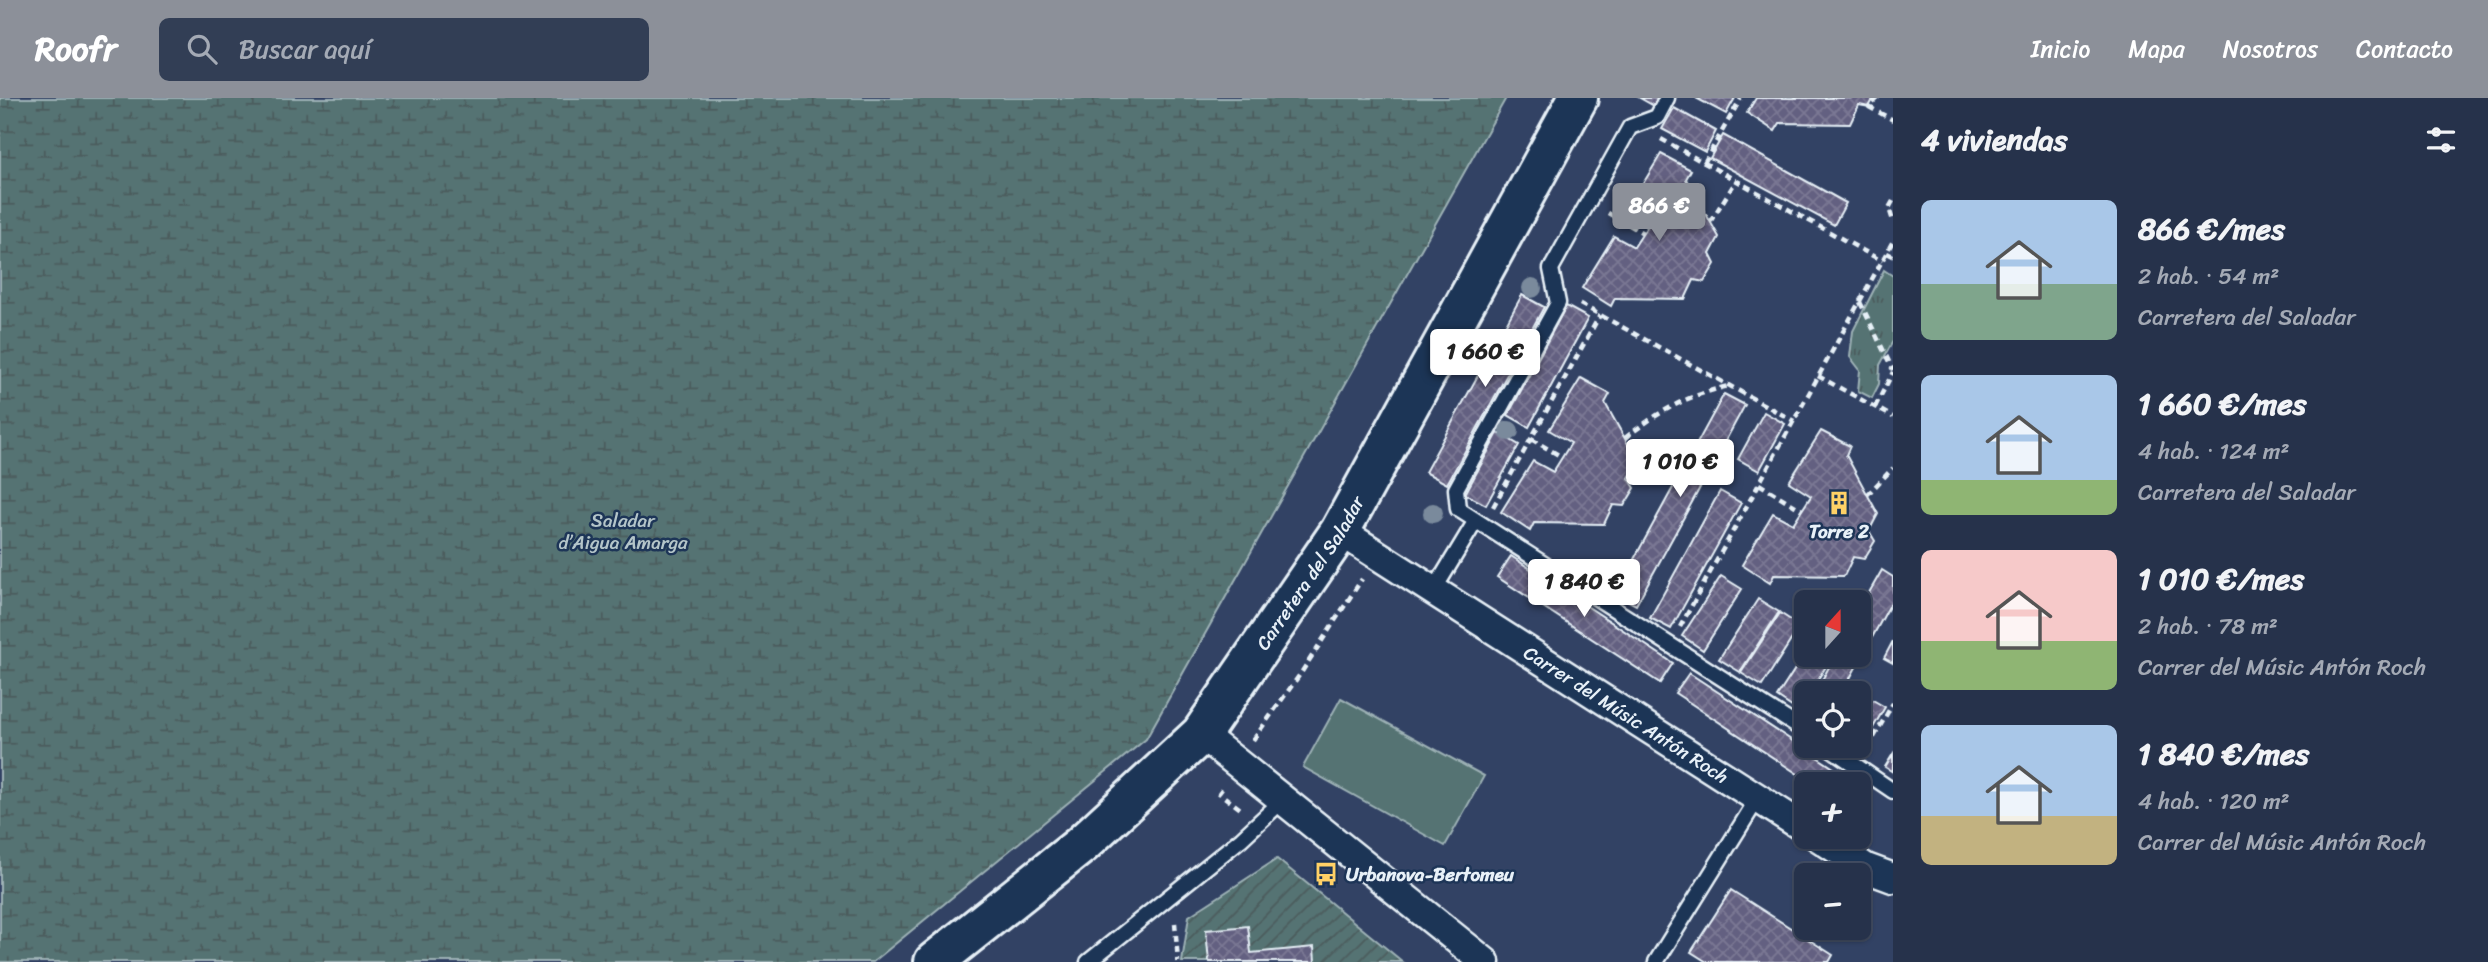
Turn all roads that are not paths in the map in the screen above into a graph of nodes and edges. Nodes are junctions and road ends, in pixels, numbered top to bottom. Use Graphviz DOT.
graph roads {
  1 [pos="1578,98"];
  2 [pos="1667,98"];
  3 [pos="1479,524"];
  4 [pos="1340,531"];
  5 [pos="1434,590"];
  6 [pos="1794,724"];
  7 [pos="1200,734"];
  8 [pos="1844,758"];
  9 [pos="1893,791"];
  10 [pos="1758,798"];
  11 [pos="1283,800"];
  12 [pos="1794,821"];
  13 [pos="1837,849"];
  14 [pos="1893,878"];
  15 [pos="934,962"];
  16 [pos="1088,962"];
  17 [pos="1485,962"];
  18 [pos="1656,962"];
  1 -- 4 [label="street, Carretera del Saladar"];
  2 -- 3 [label="lane"];
  3 -- 5 [label="lane"];
  3 -- 6 [label="lane"];
  4 -- 5 [label="street, Carrer del Músic Antón Roch"];
  4 -- 7 [label="street, Carretera del Saladar"];
  5 -- 10 [label="street, Carrer del Músic Antón Roch"];
  7 -- 11 [label="street"];
  7 -- 15 [label="street, Carretera del Saladar"];
  8 -- 9 [label="lane"];
  10 -- 12 [label="street, Carrer del Músic Antón Roch"];
  10 -- 18 [label="lane"];
  11 -- 16 [label="lane"];
  11 -- 17 [label="street"];
  13 -- 14 [label="street"];
}
